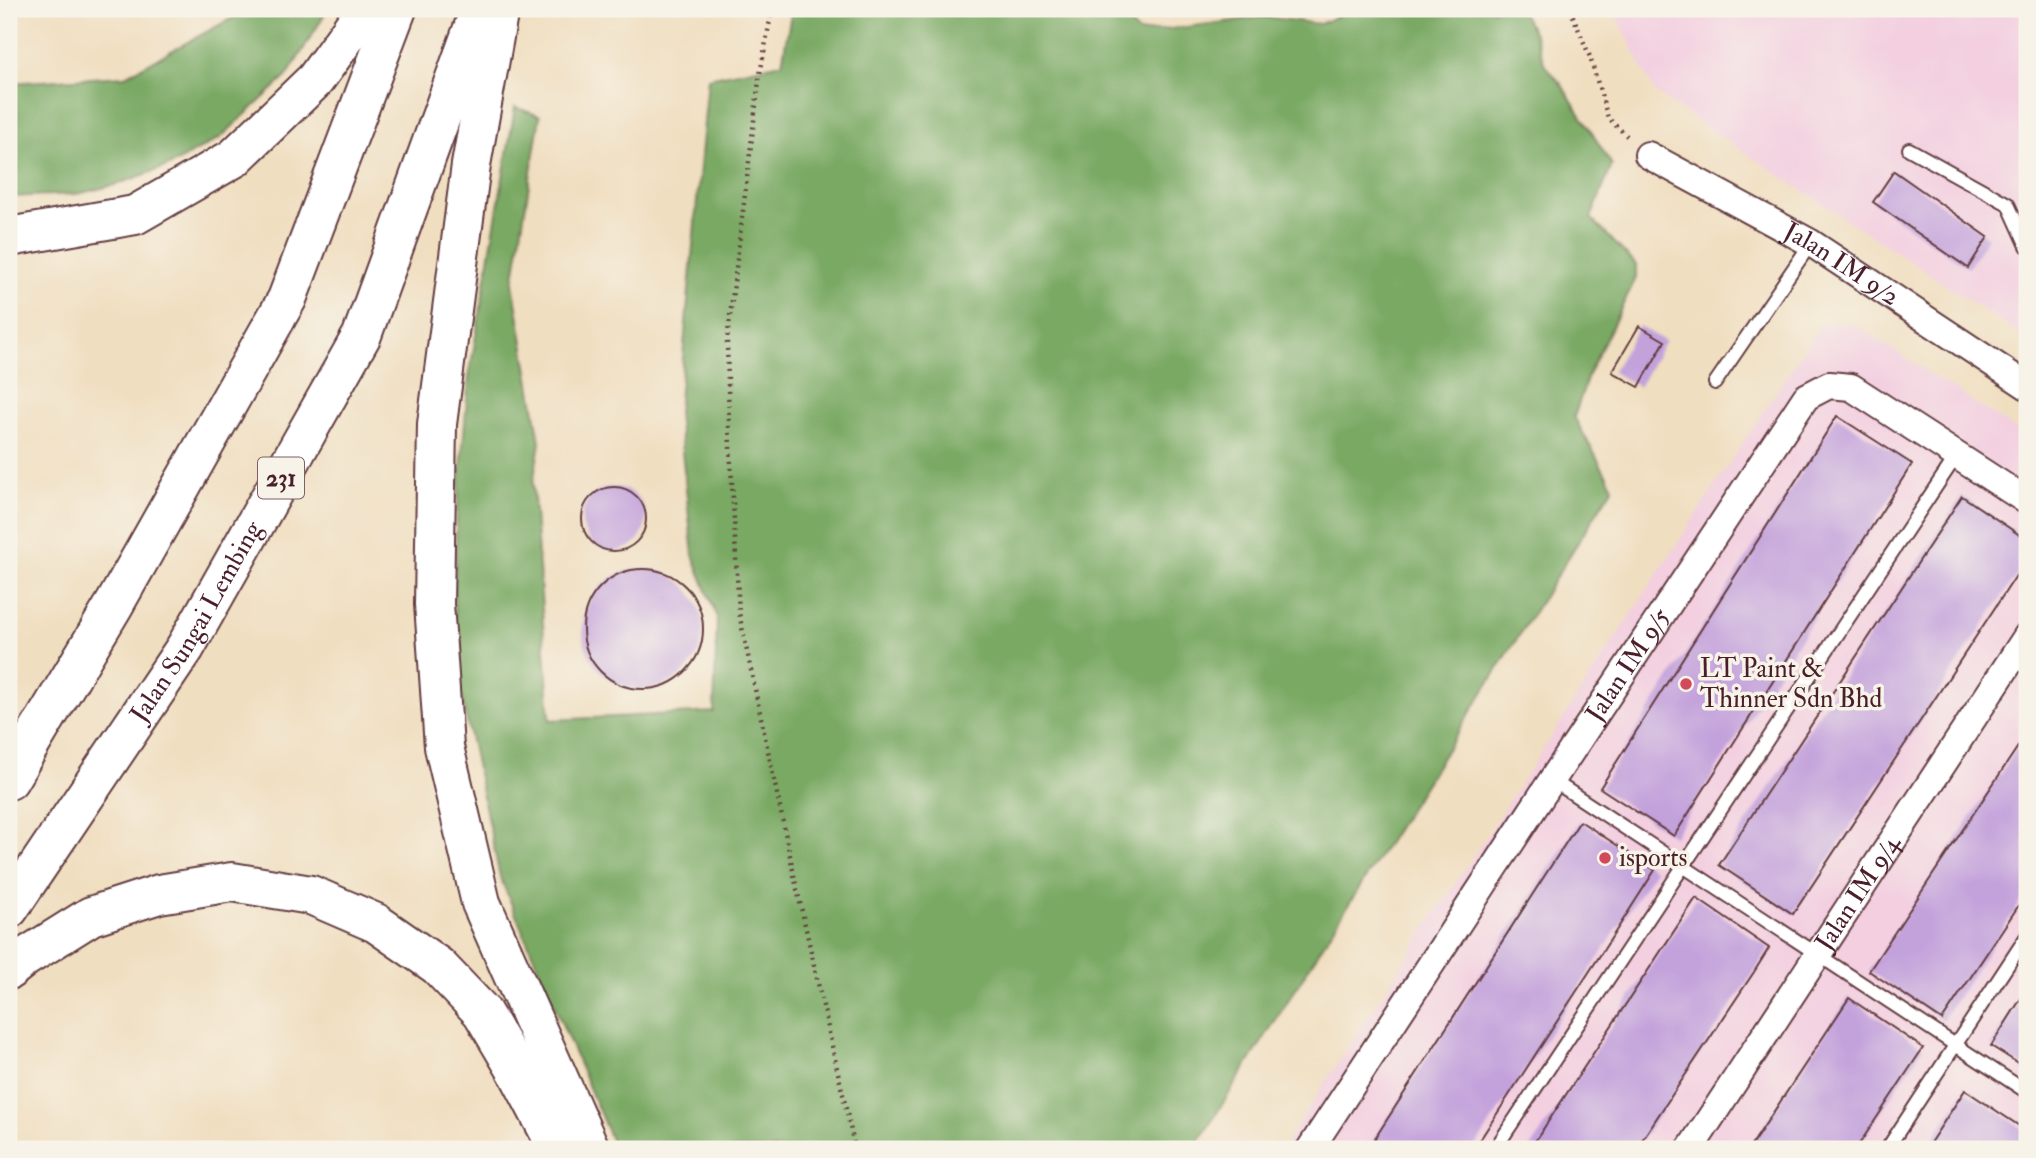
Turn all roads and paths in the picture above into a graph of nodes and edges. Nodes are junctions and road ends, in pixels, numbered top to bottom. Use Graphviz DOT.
graph roads {
  1 [pos="366,9"];
  2 [pos="397,9"];
  3 [pos="480,9"];
  4 [pos="499,9"];
  5 [pos="772,9"];
  6 [pos="1570,9"];
  7 [pos="1909,149"];
  8 [pos="1648,155"];
  9 [pos="9,237"];
  10 [pos="1811,243"];
  11 [pos="2027,246"];
  12 [pos="1715,383"];
  13 [pos="2027,386"];
  14 [pos="1957,455"];
  15 [pos="2027,501"];
  16 [pos="2027,636"];
  17 [pos="9,780"];
  18 [pos="1552,780"];
  19 [pos="1683,867"];
  20 [pos="9,909"];
  21 [pos="2027,936"];
  22 [pos="1819,954"];
  23 [pos="9,970"];
  24 [pos="1955,1045"];
  25 [pos="2027,1092"];
  26 [pos="558,1149"];
  27 [pos="590,1149"];
  28 [pos="855,1149"];
  29 [pos="1310,1149"];
  30 [pos="1495,1149"];
  31 [pos="1690,1149"];
  32 [pos="1887,1149"];
  1 -- 9 [label="main road"];
  2 -- 17 [label="main road"];
  3 -- 20 [label="main road, Jalan Sungai Lembing / 231"];
  4 -- 27 [label="main road"];
  5 -- 28 [label="path"];
  6 -- 8 [label="path"];
  7 -- 11 [label="lane"];
  8 -- 10 [label="street, Jalan IM 9/2"];
  10 -- 12 [label="lane"];
  10 -- 13 [label="street, Jalan IM 9/2"];
  14 -- 15 [label="street, Jalan IM 9/5"];
  14 -- 18 [label="street, Jalan IM 9/5"];
  14 -- 19 [label="lane"];
  16 -- 22 [label="street, Jalan IM 9/4"];
  18 -- 19 [label="lane"];
  18 -- 29 [label="street, Jalan IM 9/5"];
  19 -- 22 [label="lane"];
  19 -- 30 [label="lane"];
  21 -- 24 [label="lane"];
  22 -- 24 [label="lane"];
  22 -- 31 [label="street, Jalan IM 9/4"];
  23 -- 26 [label="main road"];
  24 -- 25 [label="lane"];
  24 -- 32 [label="lane"];
}
